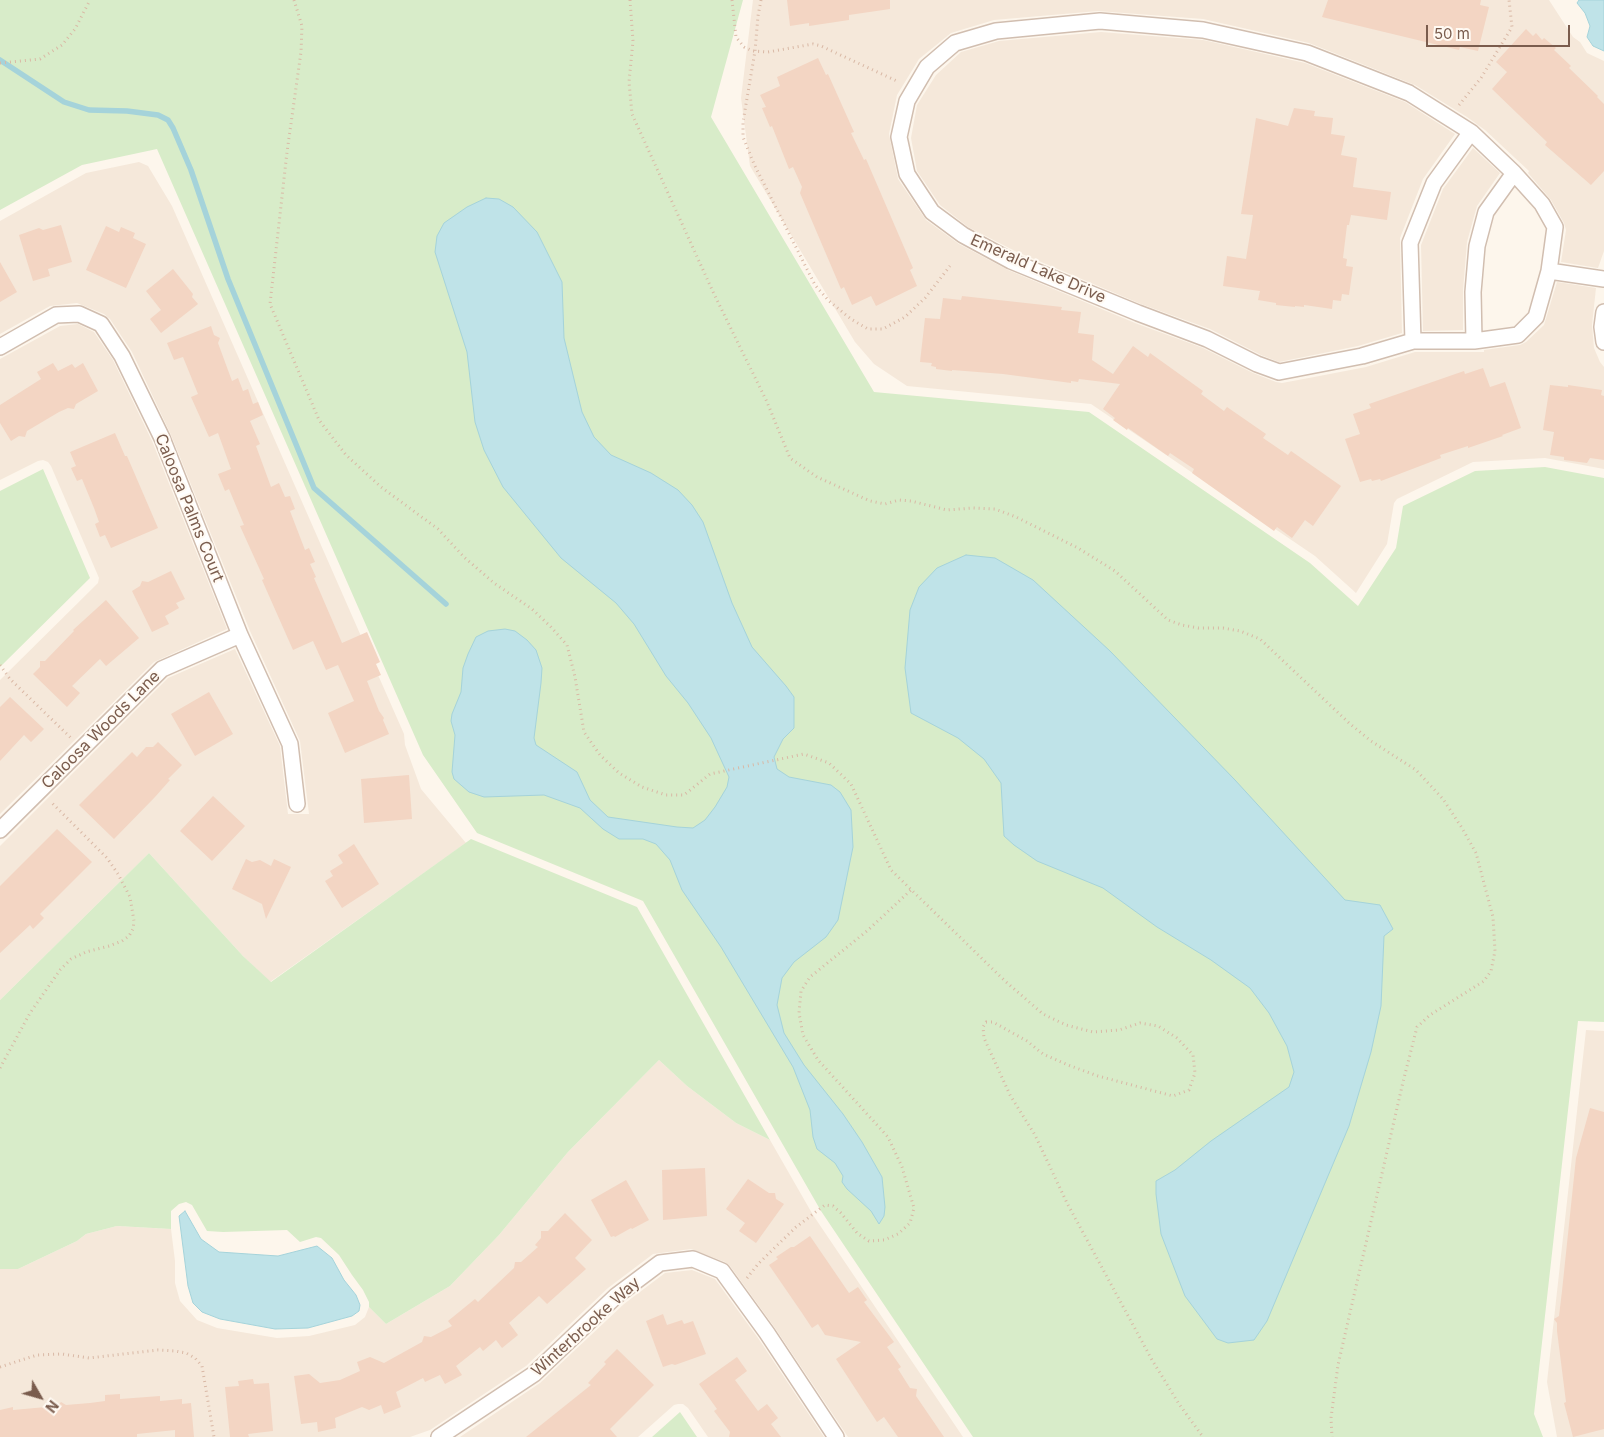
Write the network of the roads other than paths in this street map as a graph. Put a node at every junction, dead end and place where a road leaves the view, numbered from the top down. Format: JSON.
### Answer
{"nodes":[{"id":1,"x":1471,"y":132,"type":"junction"},
{"id":2,"x":1514,"y":172,"type":"junction"},
{"id":3,"x":1549,"y":271,"type":"junction"},
{"id":4,"x":1604,"y":279,"type":"edge"},
{"id":5,"x":1604,"y":312,"type":"edge"},
{"id":6,"x":1412,"y":341,"type":"junction"},
{"id":7,"x":1474,"y":341,"type":"junction"},
{"id":8,"x":1604,"y":342,"type":"edge"},
{"id":9,"x":0,"y":347,"type":"edge"},
{"id":10,"x":240,"y":635,"type":"junction"},
{"id":11,"x":297,"y":804,"type":"dead end"},
{"id":12,"x":0,"y":830,"type":"edge"},
{"id":13,"x":439,"y":1437,"type":"edge"},
{"id":14,"x":836,"y":1437,"type":"edge"}],
"edges":[{"from":1,"to":2,"type":"street","name":"Emerald Lake Drive"},
{"from":1,"to":6,"type":"street"},
{"from":1,"to":6,"type":"street","name":"Emerald Lake Drive"},
{"from":2,"to":3,"type":"street","name":"Emerald Lake Drive"},
{"from":2,"to":7,"type":"street"},
{"from":3,"to":4,"type":"street"},
{"from":3,"to":7,"type":"street","name":"Emerald Lake Drive"},
{"from":5,"to":8,"type":"street"},
{"from":6,"to":7,"type":"street","name":"Emerald Lake Drive"},
{"from":9,"to":10,"type":"street","name":"Caloosa Palms Court"},
{"from":10,"to":11,"type":"street","name":"Caloosa Palms Court"},
{"from":10,"to":12,"type":"street","name":"Caloosa Woods Lane"},
{"from":13,"to":14,"type":"street","name":"Winterbrooke Way"}]}
